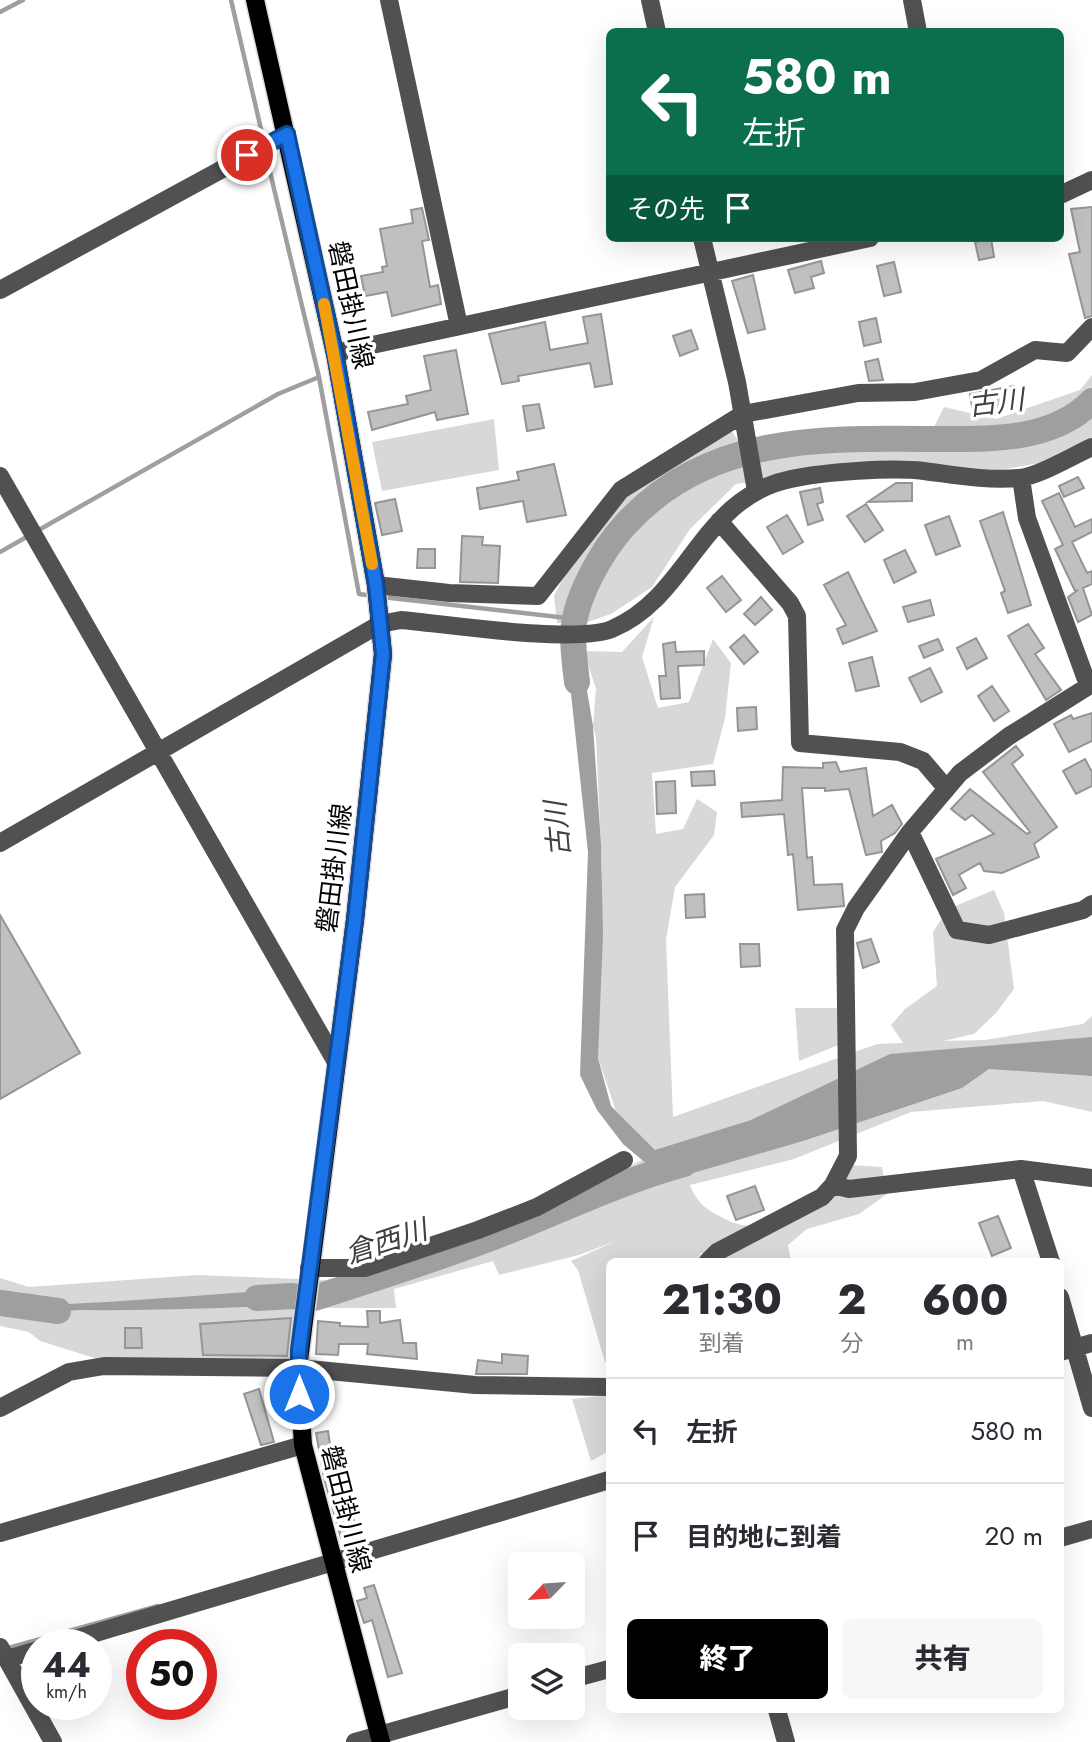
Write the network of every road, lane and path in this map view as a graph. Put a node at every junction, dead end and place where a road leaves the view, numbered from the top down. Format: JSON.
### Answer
{"nodes":[{"id":1,"x":255,"y":0,"type":"edge"},
{"id":2,"x":389,"y":0,"type":"edge"},
{"id":3,"x":650,"y":0,"type":"edge"},
{"id":4,"x":912,"y":0,"type":"edge"},
{"id":5,"x":656,"y":28,"type":"edge"},
{"id":6,"x":918,"y":28,"type":"edge"},
{"id":7,"x":287,"y":134,"type":"junction"},
{"id":8,"x":1092,"y":180,"type":"edge"},
{"id":9,"x":1064,"y":193,"type":"edge"},
{"id":10,"x":703,"y":242,"type":"edge"},
{"id":11,"x":852,"y":242,"type":"edge"},
{"id":12,"x":709,"y":274,"type":"junction"},
{"id":13,"x":0,"y":290,"type":"edge"},
{"id":14,"x":459,"y":326,"type":"junction"},
{"id":15,"x":1092,"y":327,"type":"edge"},
{"id":16,"x":335,"y":354,"type":"junction"},
{"id":17,"x":743,"y":414,"type":"junction"},
{"id":18,"x":1092,"y":447,"type":"edge"},
{"id":19,"x":0,"y":475,"type":"edge"},
{"id":20,"x":1021,"y":478,"type":"junction"},
{"id":21,"x":755,"y":487,"type":"junction"},
{"id":22,"x":719,"y":521,"type":"junction"},
{"id":23,"x":376,"y":585,"type":"junction"},
{"id":24,"x":380,"y":624,"type":"junction"},
{"id":25,"x":1090,"y":684,"type":"edge"},
{"id":26,"x":158,"y":753,"type":"junction"},
{"id":27,"x":946,"y":788,"type":"junction"},
{"id":28,"x":910,"y":832,"type":"junction"},
{"id":29,"x":0,"y":843,"type":"edge"},
{"id":30,"x":1092,"y":904,"type":"edge"},
{"id":31,"x":336,"y":1062,"type":"junction"},
{"id":32,"x":624,"y":1160,"type":"dead end"},
{"id":33,"x":1021,"y":1169,"type":"junction"},
{"id":34,"x":1092,"y":1178,"type":"edge"},
{"id":35,"x":833,"y":1185,"type":"junction"},
{"id":36,"x":711,"y":1258,"type":"edge"},
{"id":37,"x":1050,"y":1258,"type":"edge"},
{"id":38,"x":309,"y":1268,"type":"junction"},
{"id":39,"x":1064,"y":1310,"type":"edge"},
{"id":40,"x":1076,"y":1348,"type":"edge"},
{"id":41,"x":298,"y":1368,"type":"junction"},
{"id":42,"x":606,"y":1387,"type":"edge"},
{"id":43,"x":0,"y":1408,"type":"edge"},
{"id":44,"x":1092,"y":1408,"type":"edge"},
{"id":45,"x":303,"y":1445,"type":"junction"},
{"id":46,"x":606,"y":1481,"type":"edge"},
{"id":47,"x":1092,"y":1529,"type":"edge"},
{"id":48,"x":0,"y":1533,"type":"edge"},
{"id":49,"x":1064,"y":1537,"type":"edge"},
{"id":50,"x":332,"y":1563,"type":"junction"},
{"id":51,"x":109,"y":1629,"type":"edge"},
{"id":52,"x":21,"y":1651,"type":"edge"},
{"id":53,"x":3,"y":1653,"type":"edge"},
{"id":54,"x":606,"y":1669,"type":"edge"},
{"id":55,"x":585,"y":1675,"type":"edge"},
{"id":56,"x":508,"y":1699,"type":"edge"},
{"id":57,"x":778,"y":1713,"type":"edge"},
{"id":58,"x":380,"y":1738,"type":"edge"},
{"id":59,"x":53,"y":1742,"type":"edge"},
{"id":60,"x":355,"y":1742,"type":"edge"},
{"id":61,"x":786,"y":1742,"type":"edge"}],
"edges":[{"from":1,"to":7,"type":"main road","name":"磐田掛川線"},
{"from":2,"to":14,"type":"street"},
{"from":3,"to":5,"type":"street"},
{"from":4,"to":6,"type":"street"},
{"from":7,"to":13,"type":"street"},
{"from":7,"to":16,"type":"main road","name":"磐田掛川線"},
{"from":8,"to":9,"type":"street"},
{"from":10,"to":12,"type":"street"},
{"from":11,"to":12,"type":"street"},
{"from":12,"to":14,"type":"street"},
{"from":12,"to":17,"type":"street"},
{"from":14,"to":16,"type":"street"},
{"from":15,"to":17,"type":"street"},
{"from":16,"to":23,"type":"main road","name":"磐田掛川線"},
{"from":17,"to":21,"type":"street"},
{"from":17,"to":23,"type":"street"},
{"from":18,"to":20,"type":"street"},
{"from":19,"to":26,"type":"street"},
{"from":20,"to":21,"type":"street"},
{"from":20,"to":25,"type":"street"},
{"from":21,"to":22,"type":"street"},
{"from":22,"to":24,"type":"street"},
{"from":22,"to":27,"type":"street"},
{"from":23,"to":24,"type":"main road","name":"磐田掛川線"},
{"from":24,"to":26,"type":"street"},
{"from":24,"to":31,"type":"main road","name":"磐田掛川線"},
{"from":25,"to":27,"type":"street"},
{"from":26,"to":29,"type":"street"},
{"from":26,"to":31,"type":"street"},
{"from":27,"to":28,"type":"street"},
{"from":28,"to":30,"type":"street"},
{"from":28,"to":35,"type":"street"},
{"from":31,"to":38,"type":"main road","name":"磐田掛川線"},
{"from":32,"to":38,"type":"street"},
{"from":33,"to":34,"type":"street"},
{"from":33,"to":35,"type":"street"},
{"from":33,"to":37,"type":"street"},
{"from":35,"to":36,"type":"street"},
{"from":38,"to":41,"type":"main road","name":"磐田掛川線"},
{"from":39,"to":40,"type":"street"},
{"from":40,"to":44,"type":"street"},
{"from":41,"to":42,"type":"street"},
{"from":41,"to":43,"type":"street"},
{"from":41,"to":45,"type":"main road","name":"磐田掛川線"},
{"from":45,"to":48,"type":"street"},
{"from":45,"to":50,"type":"main road","name":"磐田掛川線"},
{"from":46,"to":50,"type":"street"},
{"from":47,"to":49,"type":"street"},
{"from":50,"to":51,"type":"street"},
{"from":50,"to":58,"type":"main road","name":"磐田掛川線"},
{"from":52,"to":53,"type":"street"},
{"from":53,"to":59,"type":"street"},
{"from":54,"to":55,"type":"street"},
{"from":56,"to":58,"type":"street"},
{"from":57,"to":61,"type":"street"},
{"from":58,"to":60,"type":"street"}]}
